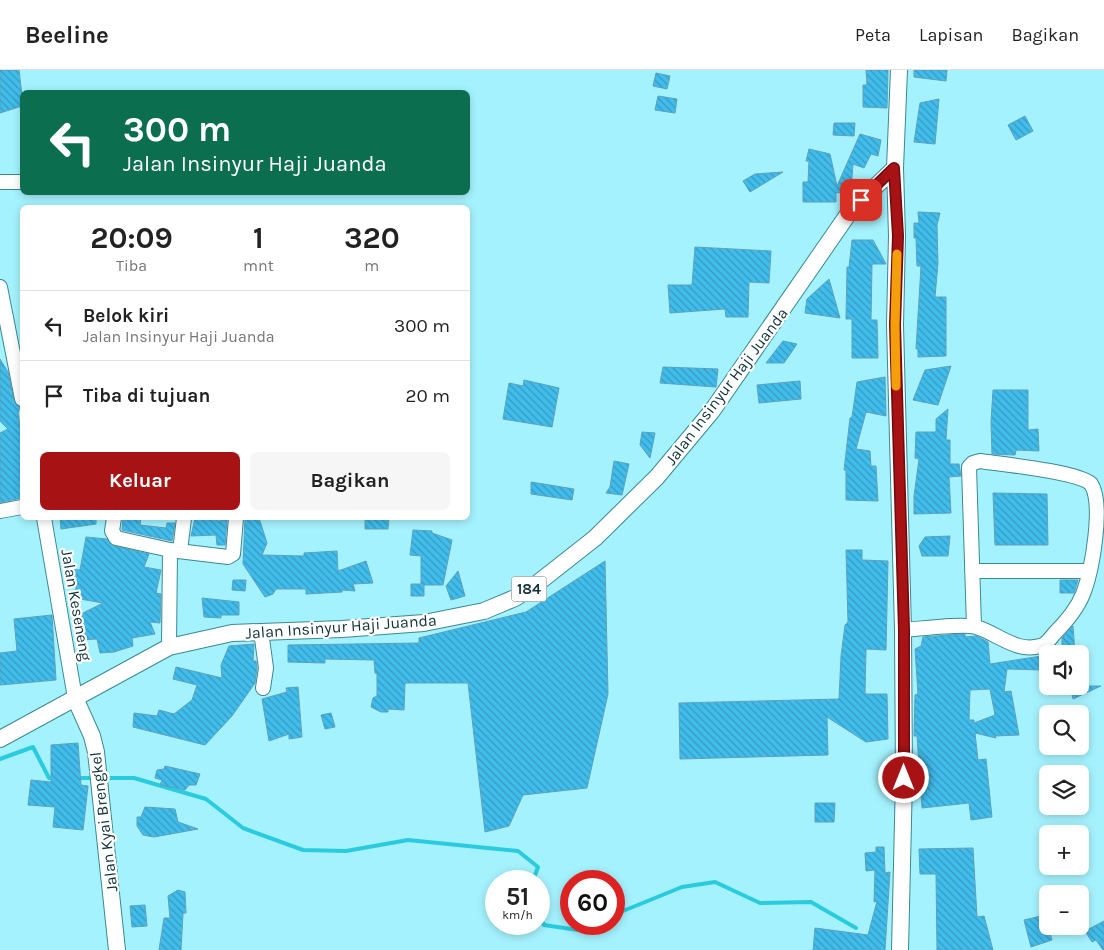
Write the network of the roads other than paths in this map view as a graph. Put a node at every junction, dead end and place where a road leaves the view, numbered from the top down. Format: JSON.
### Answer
{"nodes":[{"id":1,"x":899,"y":70,"type":"edge"},
{"id":2,"x":894,"y":168,"type":"junction"},
{"id":3,"x":0,"y":182,"type":"edge"},
{"id":4,"x":20,"y":182,"type":"edge"},
{"id":5,"x":1,"y":294,"type":"edge"},
{"id":6,"x":20,"y":390,"type":"edge"},
{"id":7,"x":20,"y":507,"type":"edge"},
{"id":8,"x":0,"y":511,"type":"edge"},
{"id":9,"x":44,"y":520,"type":"edge"},
{"id":10,"x":114,"y":520,"type":"edge"},
{"id":11,"x":183,"y":520,"type":"edge"},
{"id":12,"x":236,"y":520,"type":"edge"},
{"id":13,"x":175,"y":550,"type":"junction"},
{"id":14,"x":972,"y":571,"type":"junction"},
{"id":15,"x":1090,"y":571,"type":"junction"},
{"id":16,"x":974,"y":626,"type":"junction"},
{"id":17,"x":904,"y":630,"type":"junction"},
{"id":18,"x":261,"y":631,"type":"junction"},
{"id":19,"x":169,"y":647,"type":"junction"},
{"id":20,"x":263,"y":688,"type":"dead end"},
{"id":21,"x":75,"y":698,"type":"junction"},
{"id":22,"x":0,"y":739,"type":"edge"},
{"id":23,"x":117,"y":950,"type":"edge"},
{"id":24,"x":900,"y":950,"type":"edge"}],
"edges":[{"from":1,"to":2,"type":"main road"},
{"from":2,"to":17,"type":"main road"},
{"from":2,"to":18,"type":"main road","name":"Jalan Insinyur Haji Juanda","number":"184"},
{"from":3,"to":4,"type":"street"},
{"from":5,"to":6,"type":"street"},
{"from":7,"to":8,"type":"street"},
{"from":9,"to":21,"type":"street","name":"Jalan Keseneng"},
{"from":10,"to":13,"type":"street"},
{"from":11,"to":13,"type":"street"},
{"from":12,"to":13,"type":"street"},
{"from":13,"to":19,"type":"street"},
{"from":14,"to":15,"type":"street"},
{"from":14,"to":15,"type":"street"},
{"from":14,"to":16,"type":"street"},
{"from":15,"to":16,"type":"street"},
{"from":16,"to":17,"type":"street"},
{"from":17,"to":24,"type":"main road"},
{"from":18,"to":19,"type":"main road","name":"Jalan Insinyur Haji Juanda","number":"184"},
{"from":18,"to":20,"type":"street"},
{"from":19,"to":21,"type":"main road","name":"Jalan Insinyur Haji Juanda","number":"184"},
{"from":21,"to":22,"type":"main road","name":"Jalan Insinyur Haji Juanda","number":"184"},
{"from":21,"to":23,"type":"main road","name":"Jalan Kyai Brengkel"}]}
